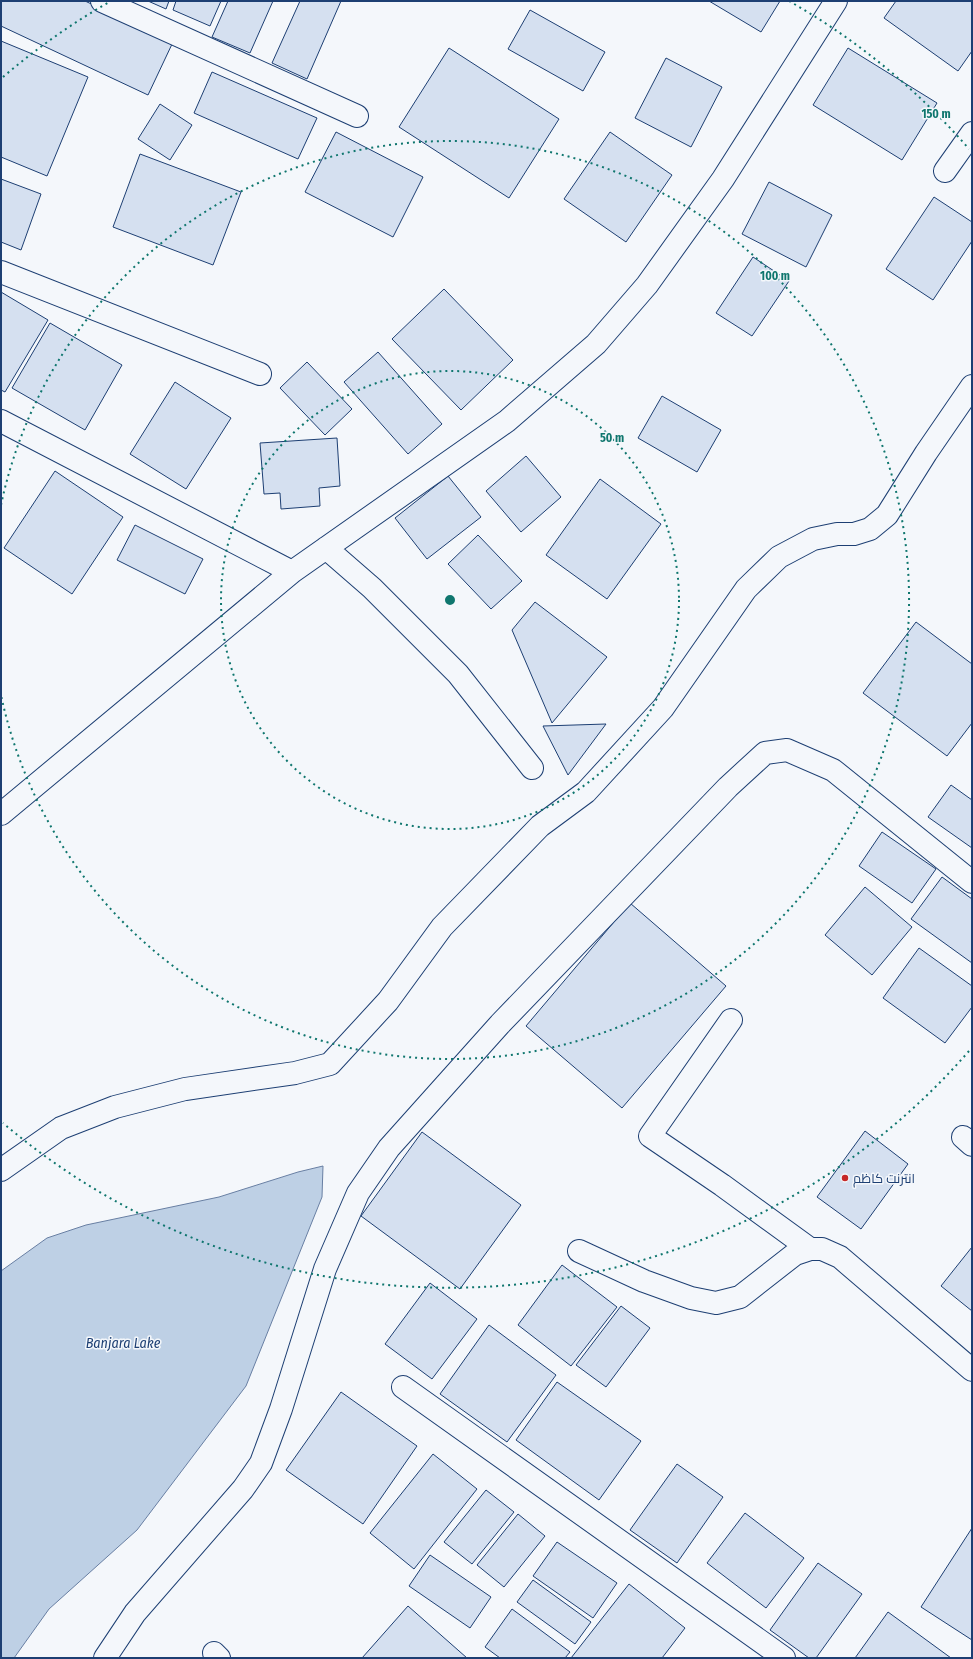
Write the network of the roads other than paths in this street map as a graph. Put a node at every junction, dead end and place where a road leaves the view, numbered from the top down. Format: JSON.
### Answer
{"nodes":[{"id":1,"x":102,"y":1,"type":"edge"},
{"id":2,"x":836,"y":1,"type":"edge"},
{"id":3,"x":357,"y":116,"type":"dead end"},
{"id":4,"x":972,"y":133,"type":"edge"},
{"id":5,"x":945,"y":170,"type":"dead end"},
{"id":6,"x":1,"y":272,"type":"edge"},
{"id":7,"x":260,"y":374,"type":"dead end"},
{"id":8,"x":972,"y":386,"type":"edge"},
{"id":9,"x":1,"y":421,"type":"edge"},
{"id":10,"x":326,"y":548,"type":"junction"},
{"id":11,"x":292,"y":572,"type":"junction"},
{"id":12,"x":532,"y":768,"type":"dead end"},
{"id":13,"x":1,"y":814,"type":"edge"},
{"id":14,"x":972,"y":882,"type":"edge"},
{"id":15,"x":731,"y":1020,"type":"dead end"},
{"id":16,"x":1,"y":1170,"type":"edge"},
{"id":17,"x":810,"y":1249,"type":"junction"},
{"id":18,"x":579,"y":1251,"type":"dead end"},
{"id":19,"x":972,"y":1370,"type":"edge"},
{"id":20,"x":403,"y":1387,"type":"dead end"},
{"id":21,"x":105,"y":1658,"type":"edge"},
{"id":22,"x":784,"y":1658,"type":"edge"}],
"edges":[{"from":1,"to":3,"type":"street"},
{"from":2,"to":10,"type":"street"},
{"from":4,"to":5,"type":"street"},
{"from":6,"to":7,"type":"street"},
{"from":8,"to":16,"type":"street"},
{"from":9,"to":11,"type":"street"},
{"from":10,"to":11,"type":"street"},
{"from":10,"to":12,"type":"street"},
{"from":11,"to":13,"type":"street"},
{"from":14,"to":21,"type":"street"},
{"from":15,"to":17,"type":"street"},
{"from":17,"to":18,"type":"street"},
{"from":17,"to":19,"type":"street"},
{"from":20,"to":22,"type":"street"}]}
